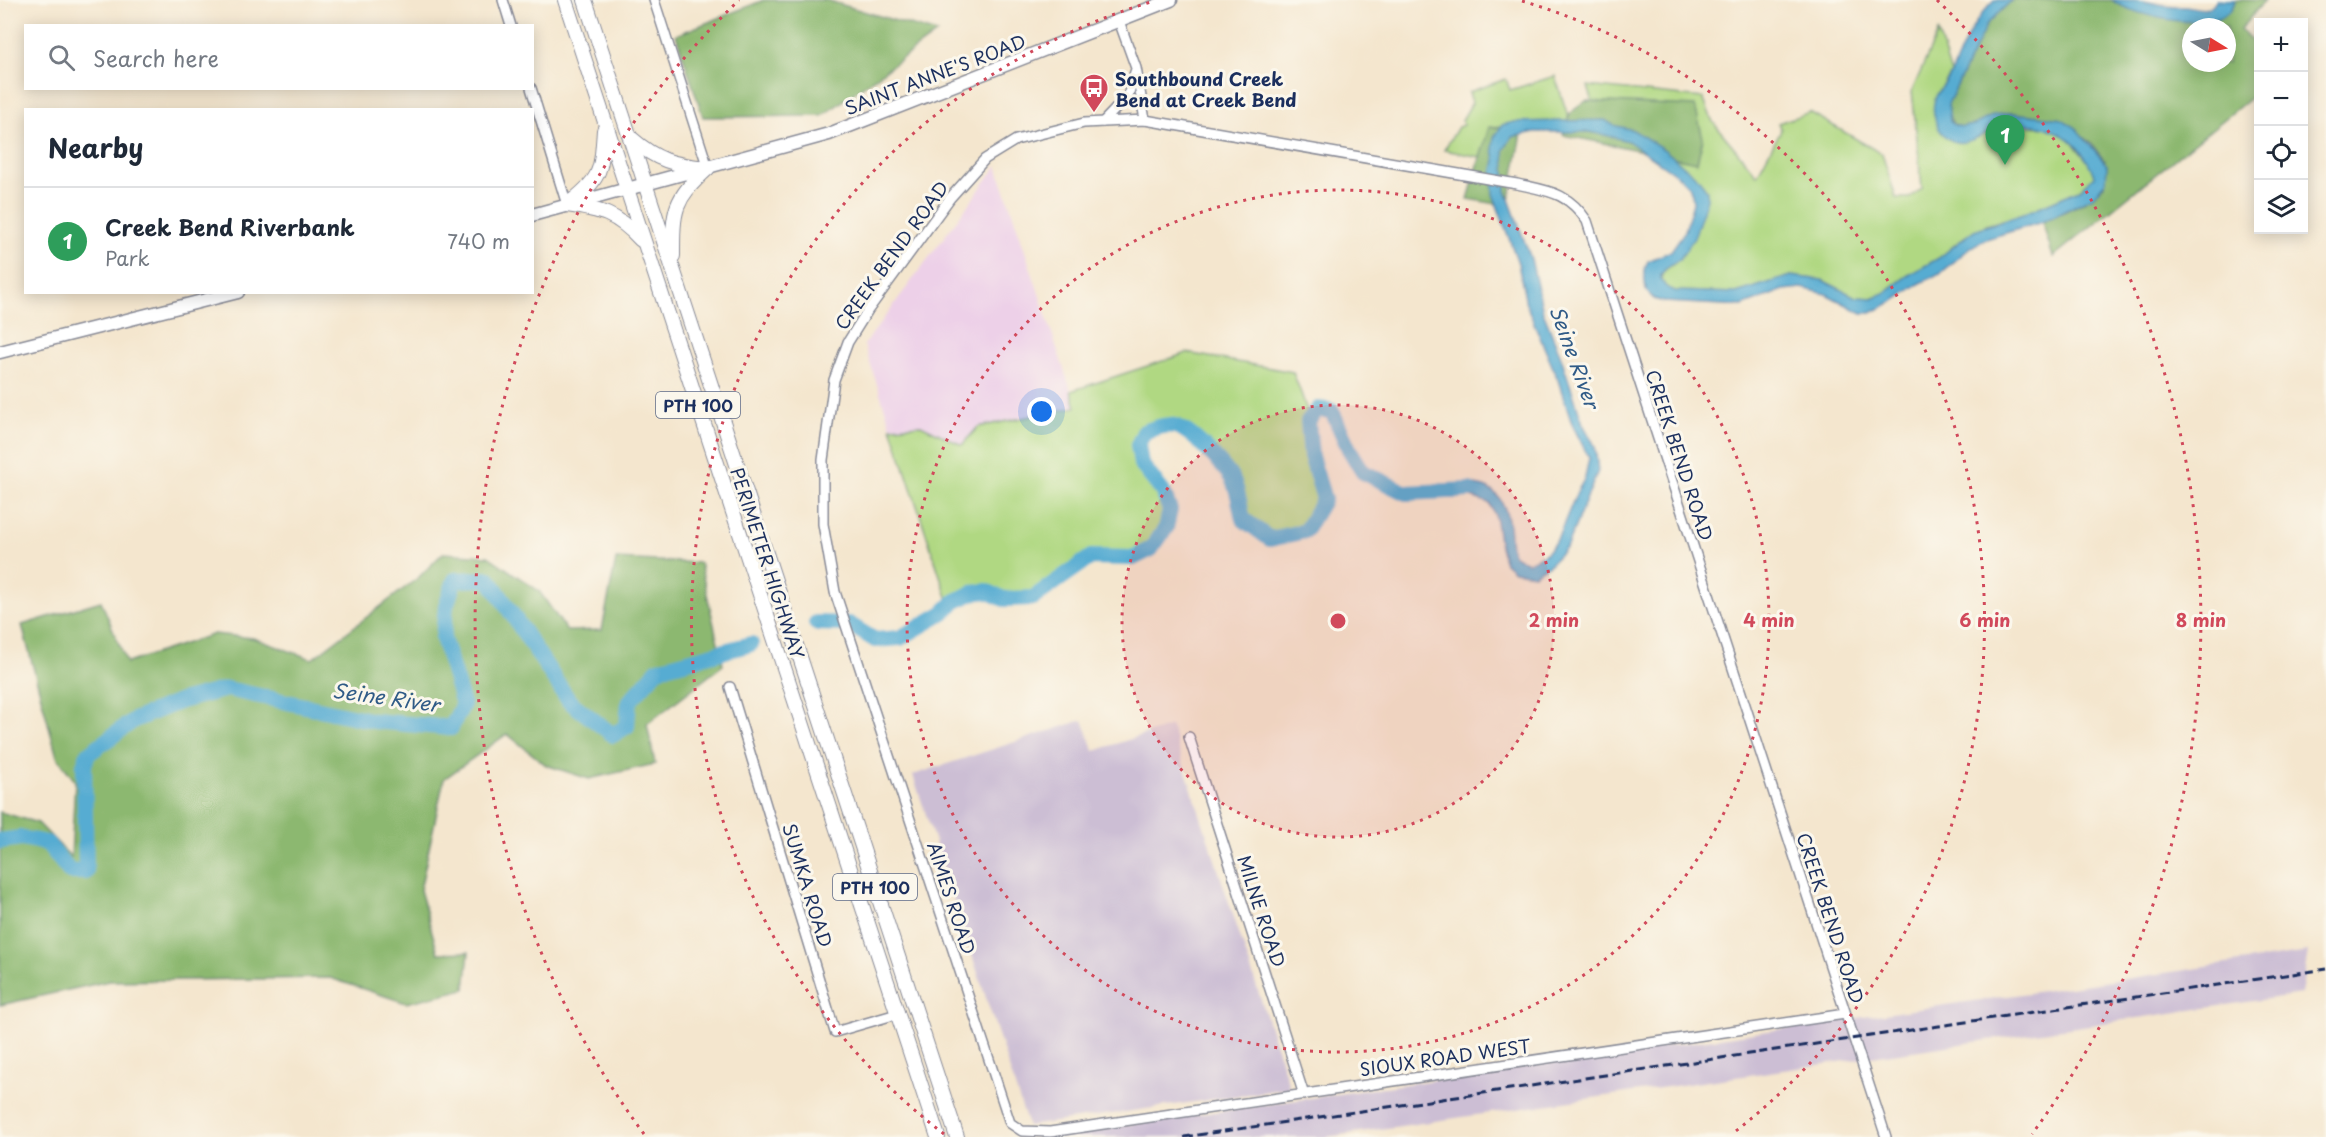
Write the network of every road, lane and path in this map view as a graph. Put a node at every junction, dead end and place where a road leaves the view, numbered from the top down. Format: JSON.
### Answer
{"nodes":[{"id":1,"x":503,"y":0,"type":"edge"},
{"id":2,"x":565,"y":0,"type":"edge"},
{"id":3,"x":585,"y":0,"type":"edge"},
{"id":4,"x":654,"y":0,"type":"edge"},
{"id":5,"x":1171,"y":0,"type":"edge"},
{"id":6,"x":1119,"y":21,"type":"junction"},
{"id":7,"x":510,"y":24,"type":"edge"},
{"id":8,"x":1136,"y":68,"type":"junction"},
{"id":9,"x":532,"y":90,"type":"edge"},
{"id":10,"x":1145,"y":120,"type":"junction"},
{"id":11,"x":605,"y":122,"type":"junction"},
{"id":12,"x":1103,"y":122,"type":"junction"},
{"id":13,"x":629,"y":136,"type":"junction"},
{"id":14,"x":708,"y":168,"type":"junction"},
{"id":15,"x":645,"y":184,"type":"junction"},
{"id":16,"x":627,"y":189,"type":"junction"},
{"id":17,"x":567,"y":205,"type":"junction"},
{"id":18,"x":534,"y":214,"type":"edge"},
{"id":19,"x":645,"y":244,"type":"junction"},
{"id":20,"x":672,"y":268,"type":"junction"},
{"id":21,"x":230,"y":294,"type":"edge"},
{"id":22,"x":0,"y":352,"type":"edge"},
{"id":23,"x":852,"y":642,"type":"joint"},
{"id":24,"x":730,"y":687,"type":"dead end"},
{"id":25,"x":1189,"y":736,"type":"dead end"},
{"id":26,"x":897,"y":1014,"type":"junction"},
{"id":27,"x":1845,"y":1014,"type":"junction"},
{"id":28,"x":1304,"y":1095,"type":"junction"},
{"id":29,"x":1050,"y":1132,"type":"joint"},
{"id":30,"x":938,"y":1137,"type":"edge"},
{"id":31,"x":957,"y":1137,"type":"edge"},
{"id":32,"x":1886,"y":1137,"type":"edge"}],
"edges":[{"from":1,"to":7,"type":"street"},
{"from":2,"to":11,"type":"highway","name":"PERIMETER HIGHWAY","number":"PTH 100"},
{"from":3,"to":13,"type":"highway","name":"PERIMETER HIGHWAY","number":"PTH 100"},
{"from":4,"to":14,"type":"street"},
{"from":5,"to":6,"type":"main road","name":"SAINT ANNE'S ROAD"},
{"from":6,"to":8,"type":"street"},
{"from":6,"to":14,"type":"main road","name":"SAINT ANNE'S ROAD"},
{"from":8,"to":10,"type":"street"},
{"from":8,"to":12,"type":"street"},
{"from":9,"to":17,"type":"street"},
{"from":10,"to":12,"type":"street","name":"CREEK BEND ROAD"},
{"from":10,"to":27,"type":"street","name":"CREEK BEND ROAD"},
{"from":11,"to":16,"type":"highway","name":"PERIMETER HIGHWAY","number":"PTH 100"},
{"from":11,"to":17,"type":"highway"},
{"from":12,"to":23,"type":"street","name":"CREEK BEND ROAD"},
{"from":13,"to":14,"type":"highway"},
{"from":13,"to":15,"type":"highway","name":"PERIMETER HIGHWAY","number":"PTH 100"},
{"from":14,"to":15,"type":"main road","name":"SAINT ANNE'S ROAD"},
{"from":14,"to":20,"type":"highway"},
{"from":15,"to":16,"type":"main road","name":"SAINT ANNE'S ROAD"},
{"from":15,"to":20,"type":"highway","name":"PERIMETER HIGHWAY","number":"PTH 100"},
{"from":16,"to":17,"type":"main road","name":"SAINT ANNE'S ROAD"},
{"from":16,"to":19,"type":"highway","name":"PERIMETER HIGHWAY","number":"PTH 100"},
{"from":17,"to":18,"type":"main road","name":"SAINT ANNE'S ROAD"},
{"from":17,"to":19,"type":"highway"},
{"from":19,"to":26,"type":"highway","name":"PERIMETER HIGHWAY","number":"PTH 100"},
{"from":20,"to":31,"type":"highway","name":"PERIMETER HIGHWAY","number":"PTH 100"},
{"from":21,"to":22,"type":"main road"},
{"from":23,"to":29,"type":"street","name":"AIMES ROAD"},
{"from":24,"to":26,"type":"street","name":"SUMKA ROAD"},
{"from":25,"to":28,"type":"street","name":"MILNE ROAD"},
{"from":26,"to":30,"type":"highway","name":"PERIMETER HIGHWAY","number":"PTH 100"},
{"from":27,"to":28,"type":"street","name":"SIOUX ROAD WEST"},
{"from":27,"to":32,"type":"street","name":"CREEK BEND ROAD"},
{"from":28,"to":29,"type":"street","name":"SIOUX ROAD WEST"}]}
